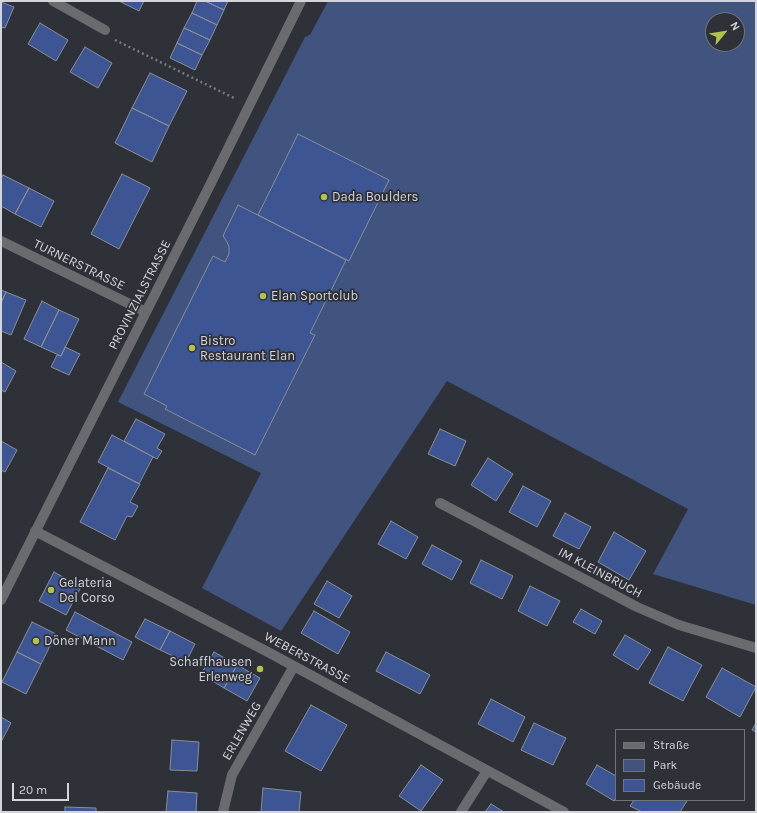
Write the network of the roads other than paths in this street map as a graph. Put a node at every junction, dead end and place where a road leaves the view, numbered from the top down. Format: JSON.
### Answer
{"nodes":[{"id":1,"x":53,"y":1,"type":"edge"},
{"id":2,"x":301,"y":1,"type":"edge"},
{"id":3,"x":105,"y":30,"type":"road end"},
{"id":4,"x":1,"y":241,"type":"edge"},
{"id":5,"x":146,"y":312,"type":"junction"},
{"id":6,"x":440,"y":503,"type":"dead end"},
{"id":7,"x":35,"y":531,"type":"junction"},
{"id":8,"x":1,"y":600,"type":"edge"},
{"id":9,"x":756,"y":648,"type":"edge"},
{"id":10,"x":294,"y":666,"type":"junction"},
{"id":11,"x":487,"y":771,"type":"junction"},
{"id":12,"x":223,"y":812,"type":"edge"},
{"id":13,"x":461,"y":812,"type":"edge"},
{"id":14,"x":564,"y":812,"type":"edge"}],
"edges":[{"from":1,"to":3,"type":"street"},
{"from":2,"to":5,"type":"street","name":"PROVINZIALSTRASSE"},
{"from":4,"to":5,"type":"street","name":"TURNERSTRASSE"},
{"from":5,"to":7,"type":"street","name":"PROVINZIALSTRASSE"},
{"from":6,"to":9,"type":"street","name":"IM KLEINBRUCH"},
{"from":7,"to":8,"type":"street","name":"PROVINZIALSTRASSE"},
{"from":7,"to":10,"type":"street","name":"WEBERSTRASSE"},
{"from":10,"to":11,"type":"street","name":"WEBERSTRASSE"},
{"from":10,"to":12,"type":"street","name":"ERLENWEG"},
{"from":11,"to":13,"type":"street"},
{"from":11,"to":14,"type":"street","name":"WEBERSTRASSE"}]}
